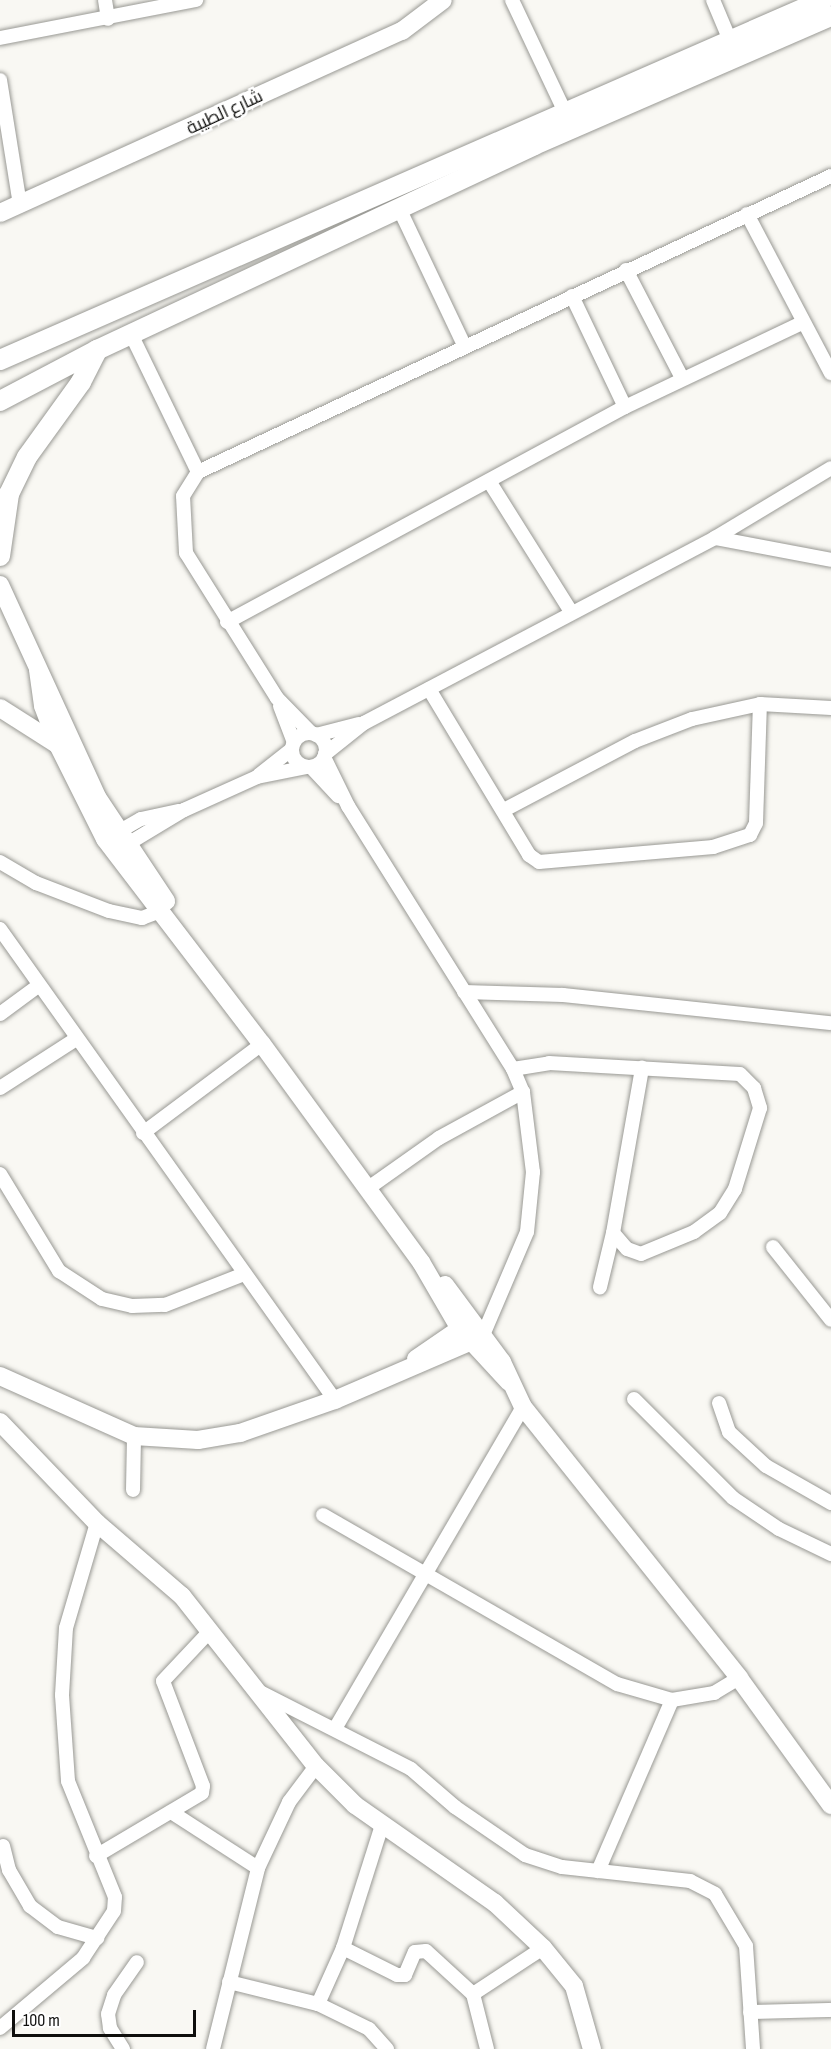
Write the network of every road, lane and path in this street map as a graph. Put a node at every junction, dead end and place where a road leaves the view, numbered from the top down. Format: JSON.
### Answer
{"nodes":[{"id":1,"x":105,"y":0,"type":"edge"},
{"id":2,"x":196,"y":0,"type":"edge"},
{"id":3,"x":443,"y":0,"type":"edge"},
{"id":4,"x":512,"y":0,"type":"edge"},
{"id":5,"x":713,"y":0,"type":"edge"},
{"id":6,"x":822,"y":0,"type":"edge"},
{"id":7,"x":831,"y":16,"type":"edge"},
{"id":8,"x":108,"y":20,"type":"junction"},
{"id":9,"x":0,"y":38,"type":"edge"},
{"id":10,"x":729,"y":39,"type":"junction"},
{"id":11,"x":0,"y":80,"type":"edge"},
{"id":12,"x":565,"y":112,"type":"junction"},
{"id":13,"x":831,"y":176,"type":"edge"},
{"id":14,"x":20,"y":205,"type":"junction"},
{"id":15,"x":399,"y":208,"type":"junction"},
{"id":16,"x":0,"y":213,"type":"edge"},
{"id":17,"x":747,"y":214,"type":"junction"},
{"id":18,"x":626,"y":270,"type":"junction"},
{"id":19,"x":572,"y":296,"type":"junction"},
{"id":20,"x":802,"y":323,"type":"junction"},
{"id":21,"x":132,"y":336,"type":"junction"},
{"id":22,"x":464,"y":345,"type":"junction"},
{"id":23,"x":33,"y":347,"type":"junction"},
{"id":24,"x":0,"y":348,"type":"edge"},
{"id":25,"x":97,"y":350,"type":"junction"},
{"id":26,"x":0,"y":360,"type":"edge"},
{"id":27,"x":831,"y":373,"type":"edge"},
{"id":28,"x":682,"y":378,"type":"junction"},
{"id":29,"x":0,"y":401,"type":"edge"},
{"id":30,"x":625,"y":407,"type":"junction"},
{"id":31,"x":831,"y":468,"type":"edge"},
{"id":32,"x":198,"y":472,"type":"junction"},
{"id":33,"x":489,"y":481,"type":"junction"},
{"id":34,"x":715,"y":538,"type":"junction"},
{"id":35,"x":0,"y":556,"type":"edge"},
{"id":36,"x":831,"y":560,"type":"edge"},
{"id":37,"x":0,"y":585,"type":"edge"},
{"id":38,"x":570,"y":610,"type":"junction"},
{"id":39,"x":227,"y":622,"type":"junction"},
{"id":40,"x":38,"y":670,"type":"junction"},
{"id":41,"x":429,"y":689,"type":"junction"},
{"id":42,"x":277,"y":698,"type":"junction"},
{"id":43,"x":760,"y":704,"type":"junction"},
{"id":44,"x":0,"y":708,"type":"edge"},
{"id":45,"x":831,"y":708,"type":"edge"},
{"id":46,"x":364,"y":723,"type":"junction"},
{"id":47,"x":314,"y":734,"type":"junction"},
{"id":48,"x":58,"y":745,"type":"junction"},
{"id":49,"x":293,"y":745,"type":"junction"},
{"id":50,"x":325,"y":755,"type":"junction"},
{"id":51,"x":309,"y":767,"type":"junction"},
{"id":52,"x":257,"y":777,"type":"junction"},
{"id":53,"x":348,"y":806,"type":"junction"},
{"id":54,"x":504,"y":810,"type":"junction"},
{"id":55,"x":117,"y":841,"type":"junction"},
{"id":56,"x":0,"y":862,"type":"edge"},
{"id":57,"x":160,"y":911,"type":"junction"},
{"id":58,"x":0,"y":928,"type":"edge"},
{"id":59,"x":183,"y":935,"type":"junction"},
{"id":60,"x":38,"y":986,"type":"junction"},
{"id":61,"x":464,"y":992,"type":"junction"},
{"id":62,"x":0,"y":1014,"type":"edge"},
{"id":63,"x":831,"y":1023,"type":"edge"},
{"id":64,"x":76,"y":1040,"type":"junction"},
{"id":65,"x":262,"y":1044,"type":"junction"},
{"id":66,"x":642,"y":1068,"type":"junction"},
{"id":67,"x":513,"y":1069,"type":"junction"},
{"id":68,"x":0,"y":1088,"type":"edge"},
{"id":69,"x":523,"y":1092,"type":"junction"},
{"id":70,"x":143,"y":1133,"type":"junction"},
{"id":71,"x":1,"y":1176,"type":"edge"},
{"id":72,"x":368,"y":1189,"type":"junction"},
{"id":73,"x":613,"y":1233,"type":"junction"},
{"id":74,"x":773,"y":1247,"type":"dead end"},
{"id":75,"x":244,"y":1274,"type":"junction"},
{"id":76,"x":600,"y":1287,"type":"dead end"},
{"id":77,"x":831,"y":1320,"type":"edge"},
{"id":78,"x":475,"y":1329,"type":"junction"},
{"id":79,"x":0,"y":1376,"type":"edge"},
{"id":80,"x":634,"y":1399,"type":"dead end"},
{"id":81,"x":335,"y":1400,"type":"junction"},
{"id":82,"x":719,"y":1402,"type":"dead end"},
{"id":83,"x":523,"y":1407,"type":"junction"},
{"id":84,"x":0,"y":1422,"type":"edge"},
{"id":85,"x":134,"y":1436,"type":"junction"},
{"id":86,"x":133,"y":1490,"type":"dead end"},
{"id":87,"x":831,"y":1503,"type":"edge"},
{"id":88,"x":323,"y":1515,"type":"dead end"},
{"id":89,"x":97,"y":1523,"type":"junction"},
{"id":90,"x":831,"y":1554,"type":"edge"},
{"id":91,"x":425,"y":1576,"type":"junction"},
{"id":92,"x":210,"y":1631,"type":"junction"},
{"id":93,"x":739,"y":1678,"type":"junction"},
{"id":94,"x":262,"y":1693,"type":"junction"},
{"id":95,"x":672,"y":1700,"type":"junction"},
{"id":96,"x":336,"y":1727,"type":"junction"},
{"id":97,"x":316,"y":1766,"type":"junction"},
{"id":98,"x":831,"y":1805,"type":"edge"},
{"id":99,"x":171,"y":1812,"type":"junction"},
{"id":100,"x":382,"y":1825,"type":"junction"},
{"id":101,"x":3,"y":1846,"type":"dead end"},
{"id":102,"x":96,"y":1856,"type":"junction"},
{"id":103,"x":258,"y":1868,"type":"junction"},
{"id":104,"x":598,"y":1871,"type":"junction"},
{"id":105,"x":97,"y":1938,"type":"junction"},
{"id":106,"x":343,"y":1948,"type":"junction"},
{"id":107,"x":543,"y":1948,"type":"junction"},
{"id":108,"x":137,"y":1962,"type":"dead end"},
{"id":109,"x":229,"y":1982,"type":"junction"},
{"id":110,"x":473,"y":1994,"type":"junction"},
{"id":111,"x":318,"y":2004,"type":"junction"},
{"id":112,"x":831,"y":2010,"type":"edge"},
{"id":113,"x":750,"y":2012,"type":"junction"},
{"id":114,"x":0,"y":2028,"type":"edge"},
{"id":115,"x":123,"y":2049,"type":"edge"},
{"id":116,"x":213,"y":2049,"type":"edge"},
{"id":117,"x":387,"y":2049,"type":"edge"},
{"id":118,"x":486,"y":2049,"type":"edge"},
{"id":119,"x":592,"y":2049,"type":"edge"},
{"id":120,"x":753,"y":2049,"type":"edge"}],
"edges":[{"from":1,"to":8,"type":"street"},
{"from":2,"to":8,"type":"street"},
{"from":3,"to":14,"type":"street","name":"شارع الطيبة"},
{"from":4,"to":12,"type":"street"},
{"from":5,"to":10,"type":"street"},
{"from":6,"to":10,"type":"main road"},
{"from":7,"to":15,"type":"main road"},
{"from":8,"to":9,"type":"street"},
{"from":10,"to":12,"type":"main road"},
{"from":11,"to":14,"type":"street"},
{"from":12,"to":23,"type":"main road"},
{"from":13,"to":17,"type":"street"},
{"from":14,"to":16,"type":"street","name":"شارع الطيبة"},
{"from":15,"to":21,"type":"main road"},
{"from":15,"to":22,"type":"street"},
{"from":17,"to":18,"type":"street"},
{"from":17,"to":20,"type":"street"},
{"from":18,"to":19,"type":"street"},
{"from":18,"to":28,"type":"street"},
{"from":19,"to":22,"type":"street"},
{"from":19,"to":30,"type":"street"},
{"from":20,"to":27,"type":"street"},
{"from":20,"to":28,"type":"street"},
{"from":21,"to":25,"type":"main road"},
{"from":21,"to":32,"type":"street"},
{"from":22,"to":32,"type":"street"},
{"from":23,"to":24,"type":"main road"},
{"from":23,"to":26,"type":"main road"},
{"from":25,"to":29,"type":"main road"},
{"from":25,"to":35,"type":"main road"},
{"from":28,"to":30,"type":"street"},
{"from":30,"to":33,"type":"street"},
{"from":31,"to":34,"type":"street"},
{"from":32,"to":39,"type":"street"},
{"from":33,"to":38,"type":"street"},
{"from":33,"to":39,"type":"street"},
{"from":34,"to":36,"type":"street"},
{"from":34,"to":38,"type":"street"},
{"from":37,"to":40,"type":"street"},
{"from":38,"to":41,"type":"street"},
{"from":39,"to":42,"type":"street"},
{"from":40,"to":48,"type":"street"},
{"from":40,"to":55,"type":"street"},
{"from":41,"to":46,"type":"street"},
{"from":41,"to":54,"type":"street"},
{"from":42,"to":47,"type":"street"},
{"from":42,"to":49,"type":"street"},
{"from":43,"to":45,"type":"street"},
{"from":43,"to":54,"type":"street"},
{"from":43,"to":54,"type":"street"},
{"from":44,"to":48,"type":"street"},
{"from":46,"to":47,"type":"street"},
{"from":46,"to":50,"type":"street"},
{"from":47,"to":49,"type":"street"},
{"from":47,"to":50,"type":"street"},
{"from":48,"to":55,"type":"street"},
{"from":49,"to":51,"type":"street"},
{"from":49,"to":52,"type":"street"},
{"from":50,"to":51,"type":"street"},
{"from":50,"to":53,"type":"street"},
{"from":51,"to":52,"type":"street"},
{"from":51,"to":53,"type":"street"},
{"from":52,"to":55,"type":"street"},
{"from":53,"to":61,"type":"street"},
{"from":55,"to":57,"type":"street"},
{"from":55,"to":59,"type":"street"},
{"from":56,"to":57,"type":"street"},
{"from":57,"to":59,"type":"street"},
{"from":58,"to":60,"type":"street"},
{"from":59,"to":65,"type":"street"},
{"from":60,"to":62,"type":"street"},
{"from":60,"to":64,"type":"street"},
{"from":61,"to":63,"type":"street"},
{"from":61,"to":67,"type":"street"},
{"from":64,"to":68,"type":"street"},
{"from":64,"to":70,"type":"street"},
{"from":65,"to":70,"type":"street"},
{"from":65,"to":72,"type":"street"},
{"from":66,"to":67,"type":"street"},
{"from":66,"to":73,"type":"street"},
{"from":66,"to":73,"type":"street"},
{"from":67,"to":69,"type":"street"},
{"from":69,"to":72,"type":"street"},
{"from":69,"to":78,"type":"street"},
{"from":70,"to":75,"type":"street"},
{"from":71,"to":75,"type":"street"},
{"from":72,"to":78,"type":"street"},
{"from":73,"to":76,"type":"street"},
{"from":74,"to":77,"type":"street"},
{"from":75,"to":81,"type":"street"},
{"from":78,"to":81,"type":"street"},
{"from":78,"to":83,"type":"street"},
{"from":79,"to":85,"type":"street"},
{"from":80,"to":90,"type":"street"},
{"from":81,"to":85,"type":"street"},
{"from":82,"to":87,"type":"street"},
{"from":83,"to":91,"type":"street"},
{"from":83,"to":93,"type":"street"},
{"from":84,"to":89,"type":"street"},
{"from":85,"to":86,"type":"street"},
{"from":88,"to":91,"type":"street"},
{"from":89,"to":92,"type":"street"},
{"from":89,"to":102,"type":"street"},
{"from":91,"to":95,"type":"street"},
{"from":91,"to":96,"type":"street"},
{"from":92,"to":94,"type":"street"},
{"from":92,"to":99,"type":"street"},
{"from":93,"to":95,"type":"street"},
{"from":93,"to":98,"type":"street"},
{"from":94,"to":96,"type":"street"},
{"from":94,"to":97,"type":"street"},
{"from":95,"to":104,"type":"street"},
{"from":96,"to":104,"type":"street"},
{"from":97,"to":100,"type":"street"},
{"from":97,"to":103,"type":"street"},
{"from":99,"to":102,"type":"street"},
{"from":99,"to":103,"type":"street"},
{"from":100,"to":106,"type":"street"},
{"from":100,"to":107,"type":"street"},
{"from":101,"to":105,"type":"street"},
{"from":102,"to":105,"type":"street"},
{"from":103,"to":109,"type":"street"},
{"from":104,"to":113,"type":"street"},
{"from":105,"to":114,"type":"street"},
{"from":106,"to":110,"type":"street"},
{"from":106,"to":111,"type":"street"},
{"from":107,"to":110,"type":"street"},
{"from":107,"to":119,"type":"street"},
{"from":108,"to":115,"type":"street"},
{"from":109,"to":111,"type":"street"},
{"from":109,"to":116,"type":"street"},
{"from":110,"to":118,"type":"street"},
{"from":111,"to":117,"type":"street"},
{"from":112,"to":113,"type":"street"},
{"from":113,"to":120,"type":"street"}]}
